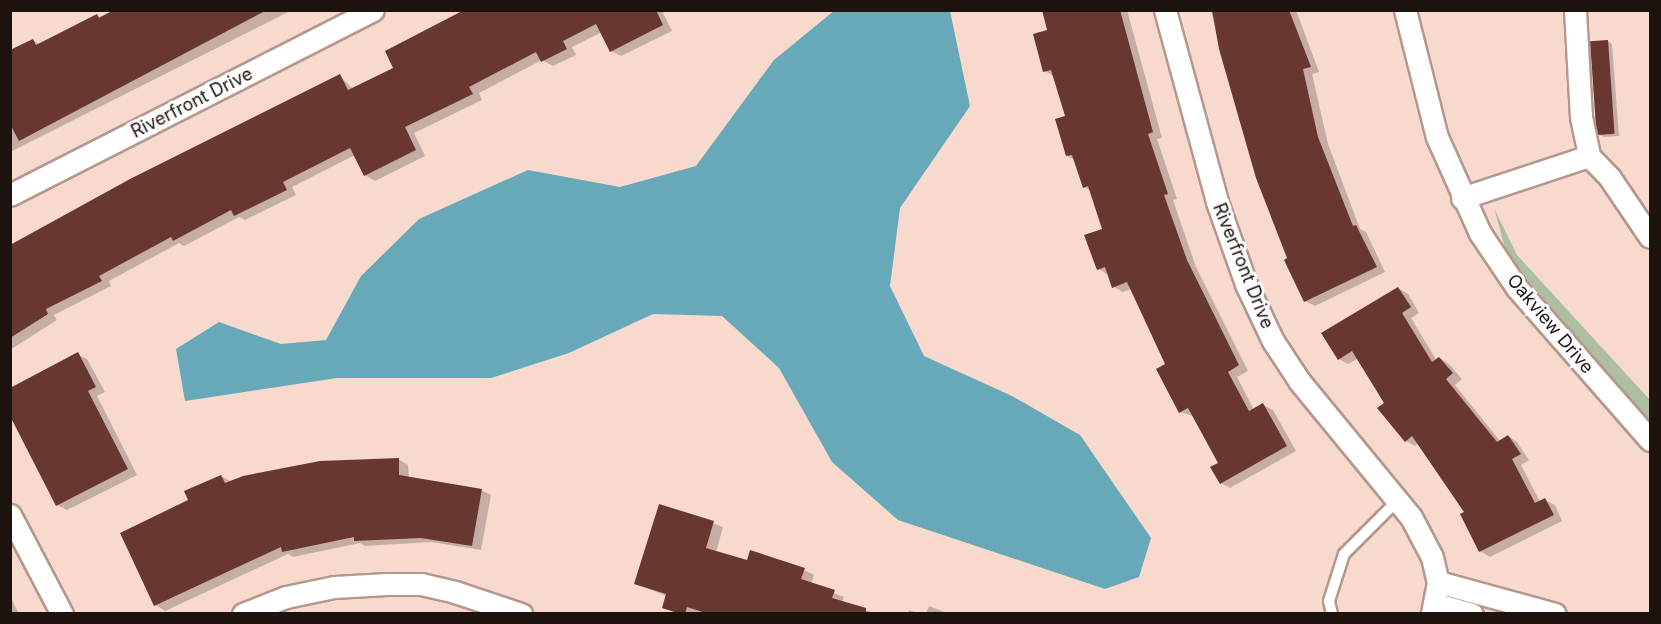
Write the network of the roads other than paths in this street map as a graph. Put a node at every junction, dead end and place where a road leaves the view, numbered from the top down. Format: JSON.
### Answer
{"nodes":[{"id":1,"x":373,"y":10,"type":"edge"},
{"id":2,"x":1165,"y":10,"type":"edge"},
{"id":3,"x":1405,"y":10,"type":"edge"},
{"id":4,"x":1575,"y":10,"type":"edge"},
{"id":5,"x":1590,"y":156,"type":"junction"},
{"id":6,"x":10,"y":195,"type":"edge"},
{"id":7,"x":1462,"y":198,"type":"junction"},
{"id":8,"x":1650,"y":237,"type":"edge"},
{"id":9,"x":1650,"y":440,"type":"edge"},
{"id":10,"x":1398,"y":500,"type":"junction"},
{"id":11,"x":10,"y":515,"type":"edge"},
{"id":12,"x":1438,"y":582,"type":"junction"},
{"id":13,"x":1434,"y":609,"type":"edge"},
{"id":14,"x":62,"y":614,"type":"edge"},
{"id":15,"x":243,"y":614,"type":"edge"},
{"id":16,"x":520,"y":614,"type":"edge"},
{"id":17,"x":1332,"y":614,"type":"edge"},
{"id":18,"x":1472,"y":614,"type":"edge"},
{"id":19,"x":1556,"y":614,"type":"edge"}],
"edges":[{"from":1,"to":6,"type":"street","name":"Riverfront Drive"},
{"from":2,"to":10,"type":"street","name":"Riverfront Drive"},
{"from":3,"to":7,"type":"street","name":"Oakview Drive"},
{"from":4,"to":5,"type":"street"},
{"from":5,"to":7,"type":"street"},
{"from":5,"to":8,"type":"street"},
{"from":7,"to":9,"type":"street","name":"Oakview Drive"},
{"from":10,"to":12,"type":"street","name":"Riverfront Drive"},
{"from":10,"to":17,"type":"lane"},
{"from":11,"to":14,"type":"street"},
{"from":12,"to":13,"type":"street","name":"Riverfront Drive"},
{"from":12,"to":19,"type":"street"},
{"from":13,"to":18,"type":"street","name":"Riverfront Drive"},
{"from":15,"to":16,"type":"street"}]}
